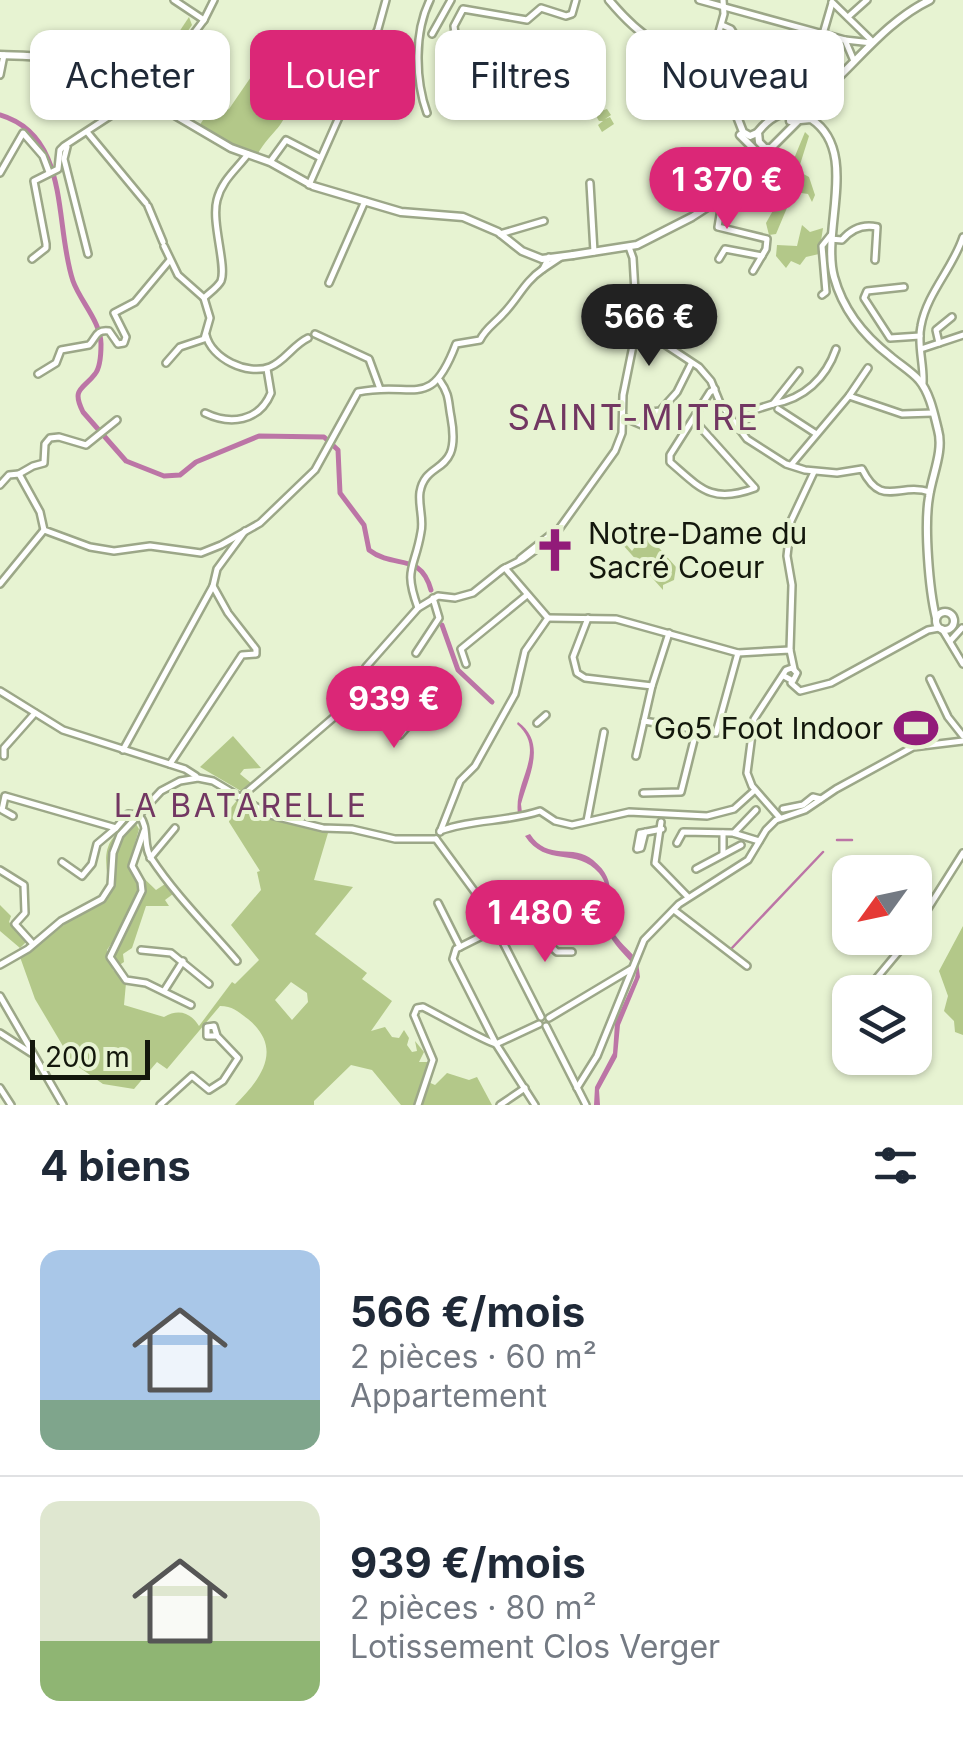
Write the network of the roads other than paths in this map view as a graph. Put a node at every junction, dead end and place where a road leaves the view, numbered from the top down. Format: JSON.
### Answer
{"nodes":[{"id":1,"x":174,"y":0,"type":"edge"},
{"id":2,"x":214,"y":0,"type":"edge"},
{"id":3,"x":386,"y":0,"type":"edge"},
{"id":4,"x":430,"y":0,"type":"edge"},
{"id":5,"x":451,"y":0,"type":"edge"},
{"id":6,"x":576,"y":0,"type":"edge"},
{"id":7,"x":609,"y":0,"type":"edge"},
{"id":8,"x":699,"y":0,"type":"edge"},
{"id":9,"x":723,"y":0,"type":"edge"},
{"id":10,"x":866,"y":0,"type":"edge"},
{"id":11,"x":930,"y":0,"type":"edge"},
{"id":12,"x":833,"y":1,"type":"edge"},
{"id":13,"x":722,"y":8,"type":"junction"},
{"id":14,"x":848,"y":18,"type":"junction"},
{"id":15,"x":204,"y":20,"type":"junction"},
{"id":16,"x":722,"y":25,"type":"junction"},
{"id":17,"x":859,"y":29,"type":"junction"},
{"id":18,"x":196,"y":30,"type":"edge"},
{"id":19,"x":455,"y":30,"type":"edge"},
{"id":20,"x":635,"y":30,"type":"edge"},
{"id":21,"x":720,"y":30,"type":"edge"},
{"id":22,"x":732,"y":30,"type":"edge"},
{"id":23,"x":807,"y":30,"type":"edge"},
{"id":24,"x":824,"y":30,"type":"edge"},
{"id":25,"x":432,"y":34,"type":"dead end"},
{"id":26,"x":845,"y":40,"type":"joint"},
{"id":27,"x":873,"y":43,"type":"junction"},
{"id":28,"x":861,"y":45,"type":"junction"},
{"id":29,"x":2,"y":55,"type":"edge"},
{"id":30,"x":30,"y":57,"type":"edge"},
{"id":31,"x":854,"y":61,"type":"junction"},
{"id":32,"x":844,"y":70,"type":"edge"},
{"id":33,"x":0,"y":75,"type":"edge"},
{"id":34,"x":427,"y":113,"type":"dead end"},
{"id":35,"x":105,"y":120,"type":"edge"},
{"id":36,"x":183,"y":120,"type":"edge"},
{"id":37,"x":734,"y":120,"type":"edge"},
{"id":38,"x":739,"y":120,"type":"edge"},
{"id":39,"x":769,"y":120,"type":"edge"},
{"id":40,"x":787,"y":120,"type":"edge"},
{"id":41,"x":808,"y":120,"type":"edge"},
{"id":42,"x":88,"y":132,"type":"junction"},
{"id":43,"x":758,"y":132,"type":"junction"},
{"id":44,"x":745,"y":140,"type":"junction"},
{"id":45,"x":70,"y":144,"type":"junction"},
{"id":46,"x":760,"y":144,"type":"junction"},
{"id":47,"x":771,"y":148,"type":"junction"},
{"id":48,"x":248,"y":154,"type":"junction"},
{"id":49,"x":319,"y":156,"type":"junction"},
{"id":50,"x":270,"y":162,"type":"junction"},
{"id":51,"x":758,"y":162,"type":"junction"},
{"id":52,"x":53,"y":171,"type":"junction"},
{"id":53,"x":0,"y":173,"type":"edge"},
{"id":54,"x":590,"y":183,"type":"dead end"},
{"id":55,"x":309,"y":184,"type":"junction"},
{"id":56,"x":723,"y":196,"type":"junction"},
{"id":57,"x":365,"y":201,"type":"junction"},
{"id":58,"x":544,"y":221,"type":"dead end"},
{"id":59,"x":500,"y":234,"type":"junction"},
{"id":60,"x":963,"y":237,"type":"edge"},
{"id":61,"x":828,"y":241,"type":"junction"},
{"id":62,"x":633,"y":246,"type":"junction"},
{"id":63,"x":594,"y":252,"type":"junction"},
{"id":64,"x":88,"y":254,"type":"dead end"},
{"id":65,"x":762,"y":256,"type":"junction"},
{"id":66,"x":561,"y":257,"type":"junction"},
{"id":67,"x":549,"y":258,"type":"junction"},
{"id":68,"x":32,"y":259,"type":"dead end"},
{"id":69,"x":719,"y":259,"type":"dead end"},
{"id":70,"x":170,"y":260,"type":"junction"},
{"id":71,"x":875,"y":260,"type":"dead end"},
{"id":72,"x":543,"y":269,"type":"junction"},
{"id":73,"x":753,"y":271,"type":"dead end"},
{"id":74,"x":329,"y":283,"type":"dead end"},
{"id":75,"x":904,"y":287,"type":"dead end"},
{"id":76,"x":824,"y":296,"type":"dead end"},
{"id":77,"x":204,"y":298,"type":"junction"},
{"id":78,"x":952,"y":317,"type":"dead end"},
{"id":79,"x":638,"y":326,"type":"junction"},
{"id":80,"x":206,"y":334,"type":"junction"},
{"id":81,"x":963,"y":335,"type":"edge"},
{"id":82,"x":920,"y":336,"type":"junction"},
{"id":83,"x":939,"y":343,"type":"junction"},
{"id":84,"x":921,"y":349,"type":"junction"},
{"id":85,"x":836,"y":350,"type":"dead end"},
{"id":86,"x":922,"y":357,"type":"junction"},
{"id":87,"x":166,"y":363,"type":"dead end"},
{"id":88,"x":692,"y":363,"type":"junction"},
{"id":89,"x":267,"y":368,"type":"junction"},
{"id":90,"x":868,"y":368,"type":"dead end"},
{"id":91,"x":799,"y":371,"type":"dead end"},
{"id":92,"x":38,"y":374,"type":"dead end"},
{"id":93,"x":913,"y":374,"type":"junction"},
{"id":94,"x":439,"y":380,"type":"junction"},
{"id":95,"x":923,"y":386,"type":"junction"},
{"id":96,"x":380,"y":389,"type":"junction"},
{"id":97,"x":715,"y":389,"type":"junction"},
{"id":98,"x":849,"y":396,"type":"junction"},
{"id":99,"x":776,"y":407,"type":"junction"},
{"id":100,"x":651,"y":412,"type":"dead end"},
{"id":101,"x":205,"y":413,"type":"dead end"},
{"id":102,"x":933,"y":413,"type":"junction"},
{"id":103,"x":622,"y":417,"type":"junction"},
{"id":104,"x":693,"y":419,"type":"junction"},
{"id":105,"x":117,"y":420,"type":"dead end"},
{"id":106,"x":644,"y":426,"type":"dead end"},
{"id":107,"x":739,"y":429,"type":"junction"},
{"id":108,"x":815,"y":434,"type":"junction"},
{"id":109,"x":791,"y":466,"type":"junction"},
{"id":110,"x":814,"y":472,"type":"junction"},
{"id":111,"x":19,"y":474,"type":"junction"},
{"id":112,"x":0,"y":485,"type":"edge"},
{"id":113,"x":930,"y":492,"type":"junction"},
{"id":114,"x":247,"y":529,"type":"junction"},
{"id":115,"x":44,"y":530,"type":"junction"},
{"id":116,"x":515,"y":562,"type":"junction"},
{"id":117,"x":505,"y":568,"type":"junction"},
{"id":118,"x":513,"y":580,"type":"junction"},
{"id":119,"x":0,"y":584,"type":"edge"},
{"id":120,"x":213,"y":586,"type":"junction"},
{"id":121,"x":527,"y":595,"type":"junction"},
{"id":122,"x":932,"y":595,"type":"junction"},
{"id":123,"x":434,"y":598,"type":"junction"},
{"id":124,"x":418,"y":608,"type":"junction"},
{"id":125,"x":944,"y":612,"type":"junction"},
{"id":126,"x":548,"y":618,"type":"junction"},
{"id":127,"x":588,"y":618,"type":"junction"},
{"id":128,"x":942,"y":625,"type":"junction"},
{"id":129,"x":962,"y":628,"type":"edge"},
{"id":130,"x":669,"y":634,"type":"junction"},
{"id":131,"x":950,"y":641,"type":"junction"},
{"id":132,"x":738,"y":653,"type":"junction"},
{"id":133,"x":790,"y":653,"type":"junction"},
{"id":134,"x":416,"y":654,"type":"dead end"},
{"id":135,"x":466,"y":664,"type":"dead end"},
{"id":136,"x":963,"y":664,"type":"edge"},
{"id":137,"x":790,"y":675,"type":"junction"},
{"id":138,"x":930,"y":678,"type":"dead end"},
{"id":139,"x":357,"y":681,"type":"junction"},
{"id":140,"x":652,"y":686,"type":"junction"},
{"id":141,"x":440,"y":689,"type":"dead end"},
{"id":142,"x":0,"y":691,"type":"edge"},
{"id":143,"x":35,"y":714,"type":"junction"},
{"id":144,"x":546,"y":715,"type":"dead end"},
{"id":145,"x":644,"y":721,"type":"junction"},
{"id":146,"x":537,"y":723,"type":"dead end"},
{"id":147,"x":696,"y":731,"type":"junction"},
{"id":148,"x":604,"y":732,"type":"dead end"},
{"id":149,"x":963,"y":738,"type":"edge"},
{"id":150,"x":124,"y":750,"type":"junction"},
{"id":151,"x":4,"y":756,"type":"dead end"},
{"id":152,"x":636,"y":756,"type":"dead end"},
{"id":153,"x":172,"y":766,"type":"junction"},
{"id":154,"x":198,"y":778,"type":"junction"},
{"id":155,"x":188,"y":779,"type":"junction"},
{"id":156,"x":753,"y":788,"type":"junction"},
{"id":157,"x":643,"y":793,"type":"dead end"},
{"id":158,"x":242,"y":796,"type":"junction"},
{"id":159,"x":821,"y":798,"type":"junction"},
{"id":160,"x":772,"y":809,"type":"junction"},
{"id":161,"x":783,"y":809,"type":"dead end"},
{"id":162,"x":756,"y":810,"type":"dead end"},
{"id":163,"x":139,"y":814,"type":"junction"},
{"id":164,"x":12,"y":816,"type":"dead end"},
{"id":165,"x":780,"y":818,"type":"junction"},
{"id":166,"x":588,"y":821,"type":"junction"},
{"id":167,"x":770,"y":824,"type":"junction"},
{"id":168,"x":116,"y":828,"type":"junction"},
{"id":169,"x":176,"y":828,"type":"dead end"},
{"id":170,"x":144,"y":831,"type":"junction"},
{"id":171,"x":440,"y":831,"type":"junction"},
{"id":172,"x":645,"y":832,"type":"dead end"},
{"id":173,"x":723,"y":833,"type":"junction"},
{"id":174,"x":734,"y":833,"type":"junction"},
{"id":175,"x":436,"y":839,"type":"junction"},
{"id":176,"x":759,"y":841,"type":"junction"},
{"id":177,"x":677,"y":843,"type":"dead end"},
{"id":178,"x":741,"y":845,"type":"dead end"},
{"id":179,"x":963,"y":853,"type":"edge"},
{"id":180,"x":723,"y":854,"type":"junction"},
{"id":181,"x":150,"y":858,"type":"junction"},
{"id":182,"x":62,"y":862,"type":"dead end"},
{"id":183,"x":696,"y":869,"type":"dead end"},
{"id":184,"x":0,"y":870,"type":"edge"},
{"id":185,"x":688,"y":897,"type":"junction"},
{"id":186,"x":438,"y":902,"type":"dead end"},
{"id":187,"x":932,"y":902,"type":"edge"},
{"id":188,"x":673,"y":909,"type":"junction"},
{"id":189,"x":496,"y":929,"type":"junction"},
{"id":190,"x":504,"y":943,"type":"junction"},
{"id":191,"x":33,"y":944,"type":"junction"},
{"id":192,"x":460,"y":947,"type":"junction"},
{"id":193,"x":141,"y":950,"type":"dead end"},
{"id":194,"x":572,"y":952,"type":"dead end"},
{"id":195,"x":896,"y":955,"type":"edge"},
{"id":196,"x":182,"y":961,"type":"junction"},
{"id":197,"x":237,"y":961,"type":"dead end"},
{"id":198,"x":0,"y":965,"type":"edge"},
{"id":199,"x":746,"y":966,"type":"dead end"},
{"id":200,"x":632,"y":967,"type":"junction"},
{"id":201,"x":879,"y":975,"type":"edge"},
{"id":202,"x":209,"y":984,"type":"dead end"},
{"id":203,"x":164,"y":990,"type":"junction"},
{"id":204,"x":0,"y":996,"type":"edge"},
{"id":205,"x":190,"y":1005,"type":"dead end"},
{"id":206,"x":543,"y":1024,"type":"junction"},
{"id":207,"x":0,"y":1032,"type":"edge"},
{"id":208,"x":217,"y":1036,"type":"dead end"},
{"id":209,"x":496,"y":1044,"type":"junction"},
{"id":210,"x":33,"y":1055,"type":"junction"},
{"id":211,"x":0,"y":1088,"type":"edge"},
{"id":212,"x":525,"y":1088,"type":"junction"},
{"id":213,"x":577,"y":1088,"type":"junction"},
{"id":214,"x":11,"y":1105,"type":"edge"},
{"id":215,"x":63,"y":1105,"type":"edge"},
{"id":216,"x":160,"y":1105,"type":"edge"},
{"id":217,"x":418,"y":1105,"type":"edge"},
{"id":218,"x":500,"y":1105,"type":"edge"},
{"id":219,"x":535,"y":1105,"type":"edge"},
{"id":220,"x":586,"y":1105,"type":"edge"}],
"edges":[{"from":1,"to":15,"type":"street"},
{"from":2,"to":15,"type":"street"},
{"from":3,"to":49,"type":"street"},
{"from":4,"to":34,"type":"street"},
{"from":5,"to":25,"type":"street"},
{"from":6,"to":19,"type":"street"},
{"from":7,"to":20,"type":"street"},
{"from":8,"to":13,"type":"street"},
{"from":9,"to":13,"type":"street"},
{"from":10,"to":14,"type":"street"},
{"from":11,"to":27,"type":"street"},
{"from":12,"to":14,"type":"street"},
{"from":12,"to":24,"type":"street"},
{"from":13,"to":16,"type":"street"},
{"from":13,"to":23,"type":"street"},
{"from":14,"to":17,"type":"street"},
{"from":15,"to":18,"type":"street"},
{"from":16,"to":21,"type":"street"},
{"from":16,"to":22,"type":"street"},
{"from":17,"to":27,"type":"street"},
{"from":17,"to":28,"type":"street"},
{"from":26,"to":28,"type":"street"},
{"from":26,"to":31,"type":"street"},
{"from":27,"to":28,"type":"street"},
{"from":28,"to":31,"type":"street"},
{"from":29,"to":30,"type":"street"},
{"from":29,"to":33,"type":"street"},
{"from":31,"to":32,"type":"street"},
{"from":35,"to":42,"type":"street"},
{"from":36,"to":48,"type":"street"},
{"from":37,"to":44,"type":"street"},
{"from":38,"to":43,"type":"street"},
{"from":39,"to":43,"type":"street"},
{"from":40,"to":47,"type":"street"},
{"from":41,"to":61,"type":"street"},
{"from":42,"to":45,"type":"street"},
{"from":42,"to":70,"type":"street"},
{"from":43,"to":46,"type":"street"},
{"from":44,"to":46,"type":"street"},
{"from":44,"to":51,"type":"street"},
{"from":45,"to":52,"type":"street"},
{"from":45,"to":64,"type":"street"},
{"from":46,"to":47,"type":"street"},
{"from":46,"to":51,"type":"street"},
{"from":47,"to":56,"type":"street"},
{"from":48,"to":50,"type":"street"},
{"from":48,"to":77,"type":"street"},
{"from":49,"to":50,"type":"street"},
{"from":49,"to":55,"type":"street"},
{"from":50,"to":55,"type":"street"},
{"from":51,"to":56,"type":"street"},
{"from":52,"to":53,"type":"street"},
{"from":52,"to":68,"type":"street"},
{"from":54,"to":63,"type":"street"},
{"from":55,"to":57,"type":"street"},
{"from":56,"to":62,"type":"street"},
{"from":56,"to":65,"type":"street"},
{"from":57,"to":59,"type":"street"},
{"from":57,"to":74,"type":"street"},
{"from":58,"to":59,"type":"street"},
{"from":59,"to":67,"type":"street"},
{"from":60,"to":82,"type":"street"},
{"from":61,"to":71,"type":"street"},
{"from":61,"to":76,"type":"street"},
{"from":61,"to":93,"type":"street"},
{"from":62,"to":63,"type":"street"},
{"from":62,"to":79,"type":"street"},
{"from":63,"to":66,"type":"street"},
{"from":65,"to":69,"type":"street"},
{"from":65,"to":73,"type":"street"},
{"from":66,"to":67,"type":"street"},
{"from":66,"to":72,"type":"street"},
{"from":67,"to":72,"type":"street"},
{"from":70,"to":77,"type":"street"},
{"from":70,"to":92,"type":"street"},
{"from":72,"to":94,"type":"street"},
{"from":75,"to":82,"type":"street"},
{"from":77,"to":80,"type":"street"},
{"from":78,"to":83,"type":"street"},
{"from":79,"to":88,"type":"street"},
{"from":79,"to":103,"type":"street"},
{"from":80,"to":87,"type":"street"},
{"from":80,"to":89,"type":"street"},
{"from":81,"to":83,"type":"street"},
{"from":82,"to":84,"type":"street"},
{"from":83,"to":84,"type":"street"},
{"from":84,"to":86,"type":"street"},
{"from":85,"to":99,"type":"street"},
{"from":86,"to":93,"type":"street"},
{"from":86,"to":95,"type":"street"},
{"from":88,"to":97,"type":"street"},
{"from":88,"to":100,"type":"street"},
{"from":89,"to":96,"type":"street"},
{"from":89,"to":101,"type":"street"},
{"from":90,"to":98,"type":"street"},
{"from":91,"to":99,"type":"street"},
{"from":93,"to":95,"type":"street"},
{"from":94,"to":96,"type":"street"},
{"from":94,"to":124,"type":"street"},
{"from":95,"to":102,"type":"street"},
{"from":96,"to":114,"type":"street"},
{"from":97,"to":104,"type":"street"},
{"from":97,"to":107,"type":"street"},
{"from":98,"to":102,"type":"street"},
{"from":98,"to":108,"type":"street"},
{"from":99,"to":107,"type":"street"},
{"from":99,"to":108,"type":"street"},
{"from":102,"to":113,"type":"street"},
{"from":103,"to":106,"type":"street"},
{"from":103,"to":116,"type":"street"},
{"from":104,"to":104,"type":"street"},
{"from":105,"to":111,"type":"street"},
{"from":107,"to":109,"type":"street"},
{"from":108,"to":109,"type":"street"},
{"from":109,"to":110,"type":"street"},
{"from":110,"to":113,"type":"street"},
{"from":110,"to":133,"type":"street"},
{"from":111,"to":112,"type":"street"},
{"from":111,"to":115,"type":"street"},
{"from":113,"to":122,"type":"street"},
{"from":114,"to":115,"type":"street"},
{"from":114,"to":120,"type":"street"},
{"from":115,"to":119,"type":"street"},
{"from":116,"to":117,"type":"street"},
{"from":116,"to":118,"type":"street"},
{"from":117,"to":118,"type":"street"},
{"from":117,"to":123,"type":"street"},
{"from":118,"to":121,"type":"street"},
{"from":120,"to":150,"type":"street"},
{"from":120,"to":153,"type":"street"},
{"from":121,"to":126,"type":"street"},
{"from":121,"to":135,"type":"street"},
{"from":122,"to":125,"type":"street"},
{"from":122,"to":128,"type":"street"},
{"from":123,"to":124,"type":"street"},
{"from":123,"to":134,"type":"street"},
{"from":124,"to":139,"type":"street"},
{"from":125,"to":128,"type":"street"},
{"from":125,"to":128,"type":"street"},
{"from":126,"to":127,"type":"street"},
{"from":126,"to":171,"type":"street"},
{"from":127,"to":130,"type":"street"},
{"from":127,"to":140,"type":"street"},
{"from":128,"to":129,"type":"street"},
{"from":128,"to":131,"type":"street"},
{"from":128,"to":137,"type":"street"},
{"from":129,"to":131,"type":"street"},
{"from":130,"to":132,"type":"street"},
{"from":130,"to":140,"type":"street"},
{"from":131,"to":136,"type":"street"},
{"from":132,"to":133,"type":"street"},
{"from":132,"to":147,"type":"street"},
{"from":133,"to":137,"type":"street"},
{"from":137,"to":156,"type":"street"},
{"from":138,"to":149,"type":"street"},
{"from":139,"to":141,"type":"street"},
{"from":139,"to":158,"type":"street"},
{"from":140,"to":145,"type":"street"},
{"from":142,"to":143,"type":"street"},
{"from":143,"to":150,"type":"street"},
{"from":143,"to":151,"type":"street"},
{"from":144,"to":146,"type":"street"},
{"from":145,"to":147,"type":"street"},
{"from":145,"to":152,"type":"street"},
{"from":147,"to":157,"type":"street"},
{"from":148,"to":166,"type":"street"},
{"from":149,"to":159,"type":"street"},
{"from":150,"to":153,"type":"street"},
{"from":153,"to":154,"type":"street"},
{"from":153,"to":155,"type":"street"},
{"from":154,"to":155,"type":"street"},
{"from":154,"to":158,"type":"street"},
{"from":155,"to":163,"type":"street"},
{"from":156,"to":160,"type":"street"},
{"from":156,"to":166,"type":"street"},
{"from":158,"to":175,"type":"street"},
{"from":159,"to":161,"type":"street"},
{"from":159,"to":165,"type":"street"},
{"from":160,"to":165,"type":"street"},
{"from":160,"to":167,"type":"street"},
{"from":162,"to":174,"type":"street"},
{"from":163,"to":168,"type":"street"},
{"from":163,"to":170,"type":"street"},
{"from":163,"to":191,"type":"street"},
{"from":164,"to":168,"type":"street"},
{"from":165,"to":167,"type":"street"},
{"from":166,"to":171,"type":"street"},
{"from":167,"to":176,"type":"street"},
{"from":168,"to":182,"type":"street"},
{"from":169,"to":181,"type":"street"},
{"from":170,"to":181,"type":"street"},
{"from":170,"to":203,"type":"street"},
{"from":171,"to":175,"type":"street"},
{"from":172,"to":185,"type":"street"},
{"from":173,"to":174,"type":"street"},
{"from":173,"to":177,"type":"street"},
{"from":173,"to":180,"type":"street"},
{"from":174,"to":176,"type":"street"},
{"from":175,"to":189,"type":"street"},
{"from":176,"to":185,"type":"street"},
{"from":178,"to":180,"type":"street"},
{"from":179,"to":187,"type":"street"},
{"from":180,"to":183,"type":"street"},
{"from":181,"to":197,"type":"street"},
{"from":184,"to":191,"type":"street"},
{"from":185,"to":188,"type":"street"},
{"from":186,"to":192,"type":"street"},
{"from":188,"to":199,"type":"street"},
{"from":188,"to":200,"type":"street"},
{"from":189,"to":190,"type":"street"},
{"from":189,"to":192,"type":"street"},
{"from":190,"to":194,"type":"street"},
{"from":190,"to":206,"type":"street"},
{"from":191,"to":198,"type":"street"},
{"from":192,"to":209,"type":"street"},
{"from":193,"to":196,"type":"street"},
{"from":195,"to":201,"type":"street"},
{"from":196,"to":202,"type":"street"},
{"from":196,"to":203,"type":"street"},
{"from":200,"to":206,"type":"street"},
{"from":200,"to":213,"type":"street"},
{"from":203,"to":205,"type":"street"},
{"from":204,"to":210,"type":"street"},
{"from":206,"to":209,"type":"street"},
{"from":206,"to":213,"type":"street"},
{"from":207,"to":210,"type":"street"},
{"from":208,"to":216,"type":"street"},
{"from":209,"to":212,"type":"street"},
{"from":209,"to":217,"type":"street"},
{"from":210,"to":215,"type":"street"},
{"from":211,"to":214,"type":"street"},
{"from":212,"to":218,"type":"street"},
{"from":212,"to":219,"type":"street"},
{"from":213,"to":220,"type":"street"}]}
